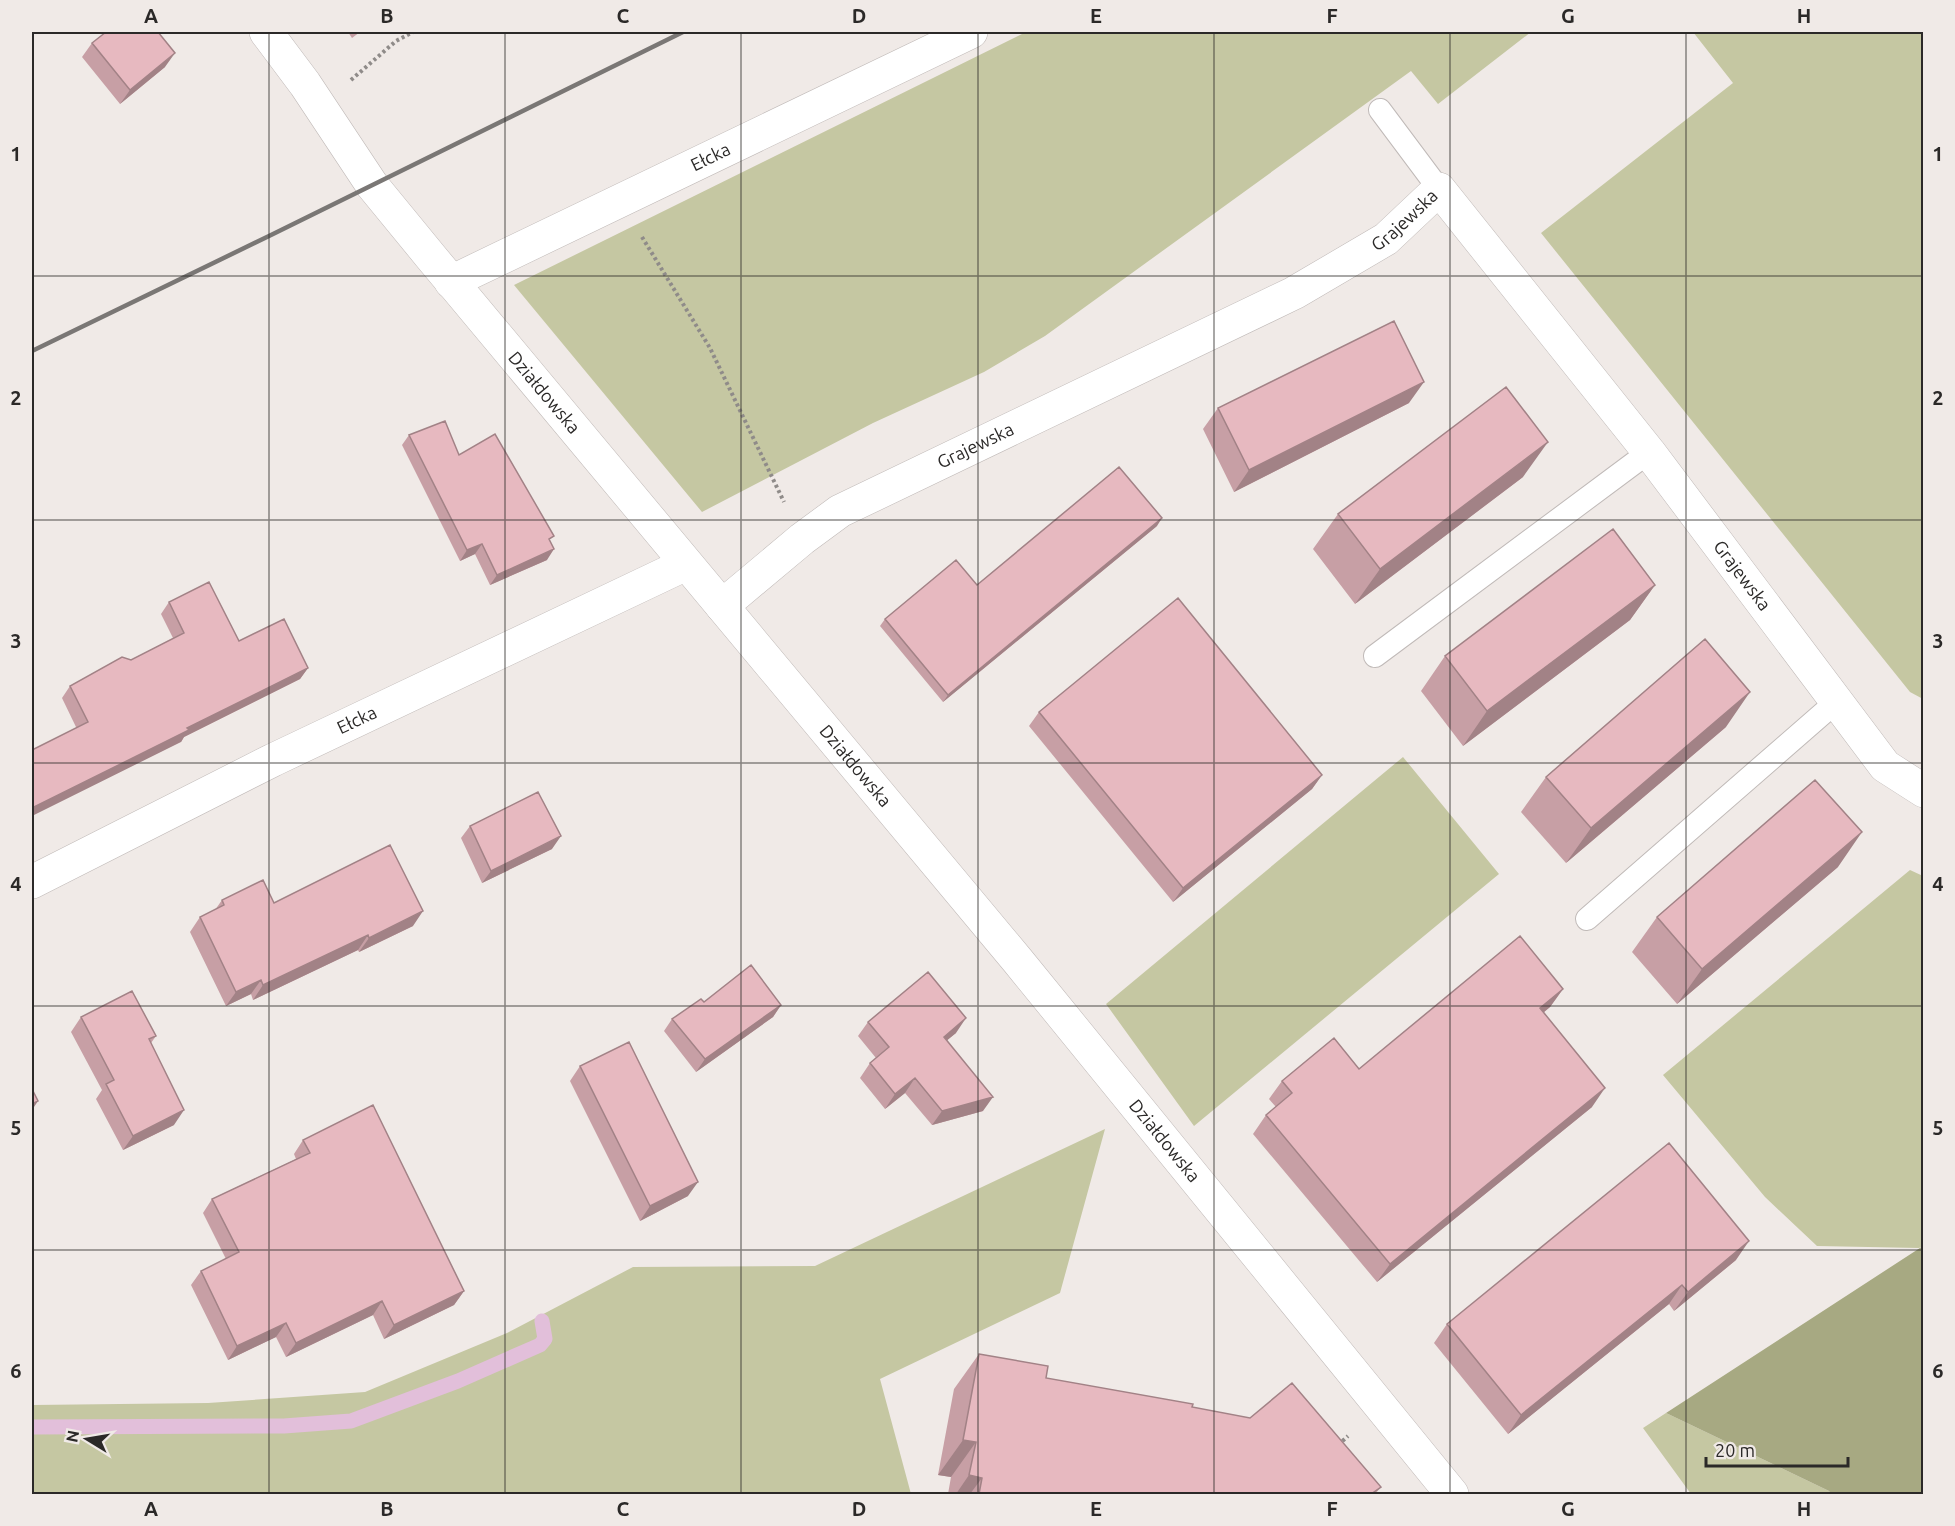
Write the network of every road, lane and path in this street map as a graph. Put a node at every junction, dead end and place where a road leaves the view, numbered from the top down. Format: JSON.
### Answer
{"nodes":[{"id":1,"x":266,"y":32,"type":"edge"},
{"id":2,"x":413,"y":32,"type":"edge"},
{"id":3,"x":971,"y":32,"type":"edge"},
{"id":4,"x":321,"y":106,"type":"junction"},
{"id":5,"x":1380,"y":110,"type":"dead end"},
{"id":6,"x":1439,"y":189,"type":"junction"},
{"id":7,"x":619,"y":201,"type":"junction"},
{"id":8,"x":451,"y":282,"type":"junction"},
{"id":9,"x":1649,"y":452,"type":"junction"},
{"id":10,"x":802,"y":539,"type":"junction"},
{"id":11,"x":686,"y":564,"type":"junction"},
{"id":12,"x":722,"y":606,"type":"junction"},
{"id":13,"x":1375,"y":656,"type":"dead end"},
{"id":14,"x":1836,"y":702,"type":"junction"},
{"id":15,"x":1923,"y":791,"type":"edge"},
{"id":16,"x":32,"y":882,"type":"edge"},
{"id":17,"x":1587,"y":919,"type":"dead end"},
{"id":18,"x":1348,"y":1436,"type":"dead end"},
{"id":19,"x":1333,"y":1450,"type":"edge"},
{"id":20,"x":1452,"y":1494,"type":"edge"}],
"edges":[{"from":1,"to":4,"type":"street","name":"Działdowska"},
{"from":2,"to":4,"type":"path"},
{"from":3,"to":7,"type":"street","name":"Ełcka"},
{"from":4,"to":8,"type":"street","name":"Działdowska"},
{"from":5,"to":6,"type":"lane"},
{"from":6,"to":9,"type":"street","name":"Grajewska"},
{"from":6,"to":10,"type":"street","name":"Grajewska"},
{"from":7,"to":8,"type":"street","name":"Ełcka"},
{"from":7,"to":10,"type":"path"},
{"from":8,"to":11,"type":"street","name":"Działdowska"},
{"from":9,"to":13,"type":"lane"},
{"from":9,"to":14,"type":"street","name":"Grajewska"},
{"from":10,"to":12,"type":"street","name":"Grajewska"},
{"from":11,"to":12,"type":"street","name":"Działdowska"},
{"from":11,"to":16,"type":"street","name":"Ełcka"},
{"from":12,"to":20,"type":"street","name":"Działdowska"},
{"from":14,"to":15,"type":"street","name":"Grajewska"},
{"from":14,"to":17,"type":"lane"},
{"from":18,"to":19,"type":"path"}]}
